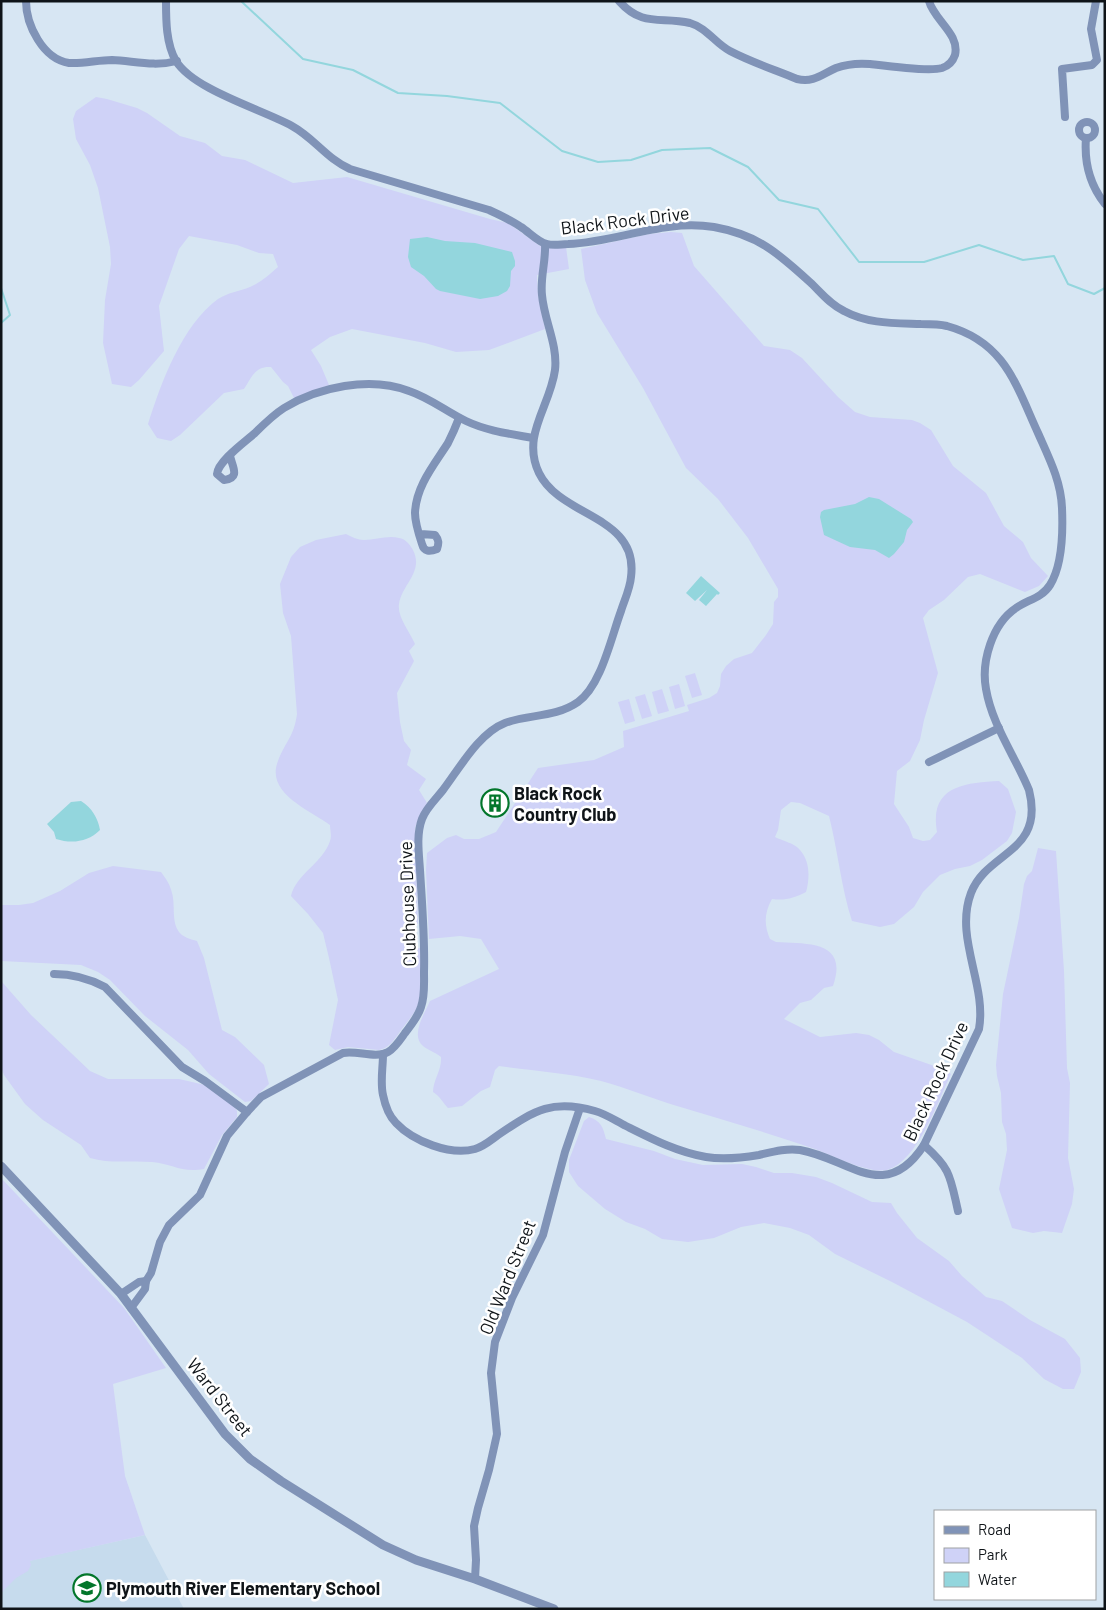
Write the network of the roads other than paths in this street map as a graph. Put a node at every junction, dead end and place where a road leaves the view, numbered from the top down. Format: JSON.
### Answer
{"nodes":[{"id":1,"x":26,"y":1,"type":"edge"},
{"id":2,"x":166,"y":1,"type":"edge"},
{"id":3,"x":619,"y":1,"type":"edge"},
{"id":4,"x":929,"y":1,"type":"edge"},
{"id":5,"x":1096,"y":1,"type":"edge"},
{"id":6,"x":176,"y":61,"type":"junction"},
{"id":7,"x":1065,"y":117,"type":"dead end"},
{"id":8,"x":1086,"y":138,"type":"dead end"},
{"id":9,"x":1105,"y":204,"type":"edge"},
{"id":10,"x":545,"y":244,"type":"junction"},
{"id":11,"x":460,"y":418,"type":"junction"},
{"id":12,"x":533,"y":438,"type":"junction"},
{"id":13,"x":230,"y":454,"type":"dead end"},
{"id":14,"x":421,"y":534,"type":"dead end"},
{"id":15,"x":999,"y":728,"type":"junction"},
{"id":16,"x":929,"y":762,"type":"dead end"},
{"id":17,"x":54,"y":974,"type":"dead end"},
{"id":18,"x":383,"y":1054,"type":"junction"},
{"id":19,"x":580,"y":1108,"type":"junction"},
{"id":20,"x":247,"y":1112,"type":"junction"},
{"id":21,"x":924,"y":1145,"type":"junction"},
{"id":22,"x":1,"y":1166,"type":"edge"},
{"id":23,"x":958,"y":1211,"type":"dead end"},
{"id":24,"x":146,"y":1281,"type":"junction"},
{"id":25,"x":121,"y":1294,"type":"junction"},
{"id":26,"x":132,"y":1308,"type":"junction"},
{"id":27,"x":474,"y":1579,"type":"junction"},
{"id":28,"x":554,"y":1609,"type":"edge"}],
"edges":[{"from":1,"to":6,"type":"street"},
{"from":2,"to":6,"type":"street","name":"Black Rock Drive"},
{"from":3,"to":4,"type":"street"},
{"from":5,"to":7,"type":"street"},
{"from":6,"to":10,"type":"street","name":"Black Rock Drive"},
{"from":8,"to":9,"type":"street"},
{"from":10,"to":12,"type":"street"},
{"from":10,"to":15,"type":"street","name":"Black Rock Drive"},
{"from":11,"to":12,"type":"street"},
{"from":11,"to":13,"type":"street"},
{"from":11,"to":14,"type":"street"},
{"from":12,"to":18,"type":"street","name":"Clubhouse Drive"},
{"from":15,"to":16,"type":"street"},
{"from":15,"to":21,"type":"street","name":"Black Rock Drive"},
{"from":17,"to":20,"type":"street"},
{"from":18,"to":19,"type":"street","name":"Black Rock Drive"},
{"from":18,"to":20,"type":"street"},
{"from":19,"to":21,"type":"street","name":"Black Rock Drive"},
{"from":19,"to":27,"type":"street","name":"Old Ward Street"},
{"from":20,"to":24,"type":"street"},
{"from":21,"to":23,"type":"street"},
{"from":22,"to":25,"type":"street","name":"Ward Street"},
{"from":24,"to":25,"type":"street"},
{"from":24,"to":26,"type":"street"},
{"from":25,"to":26,"type":"street","name":"Ward Street"},
{"from":26,"to":27,"type":"street","name":"Ward Street"},
{"from":27,"to":28,"type":"street","name":"Ward Street"}]}
